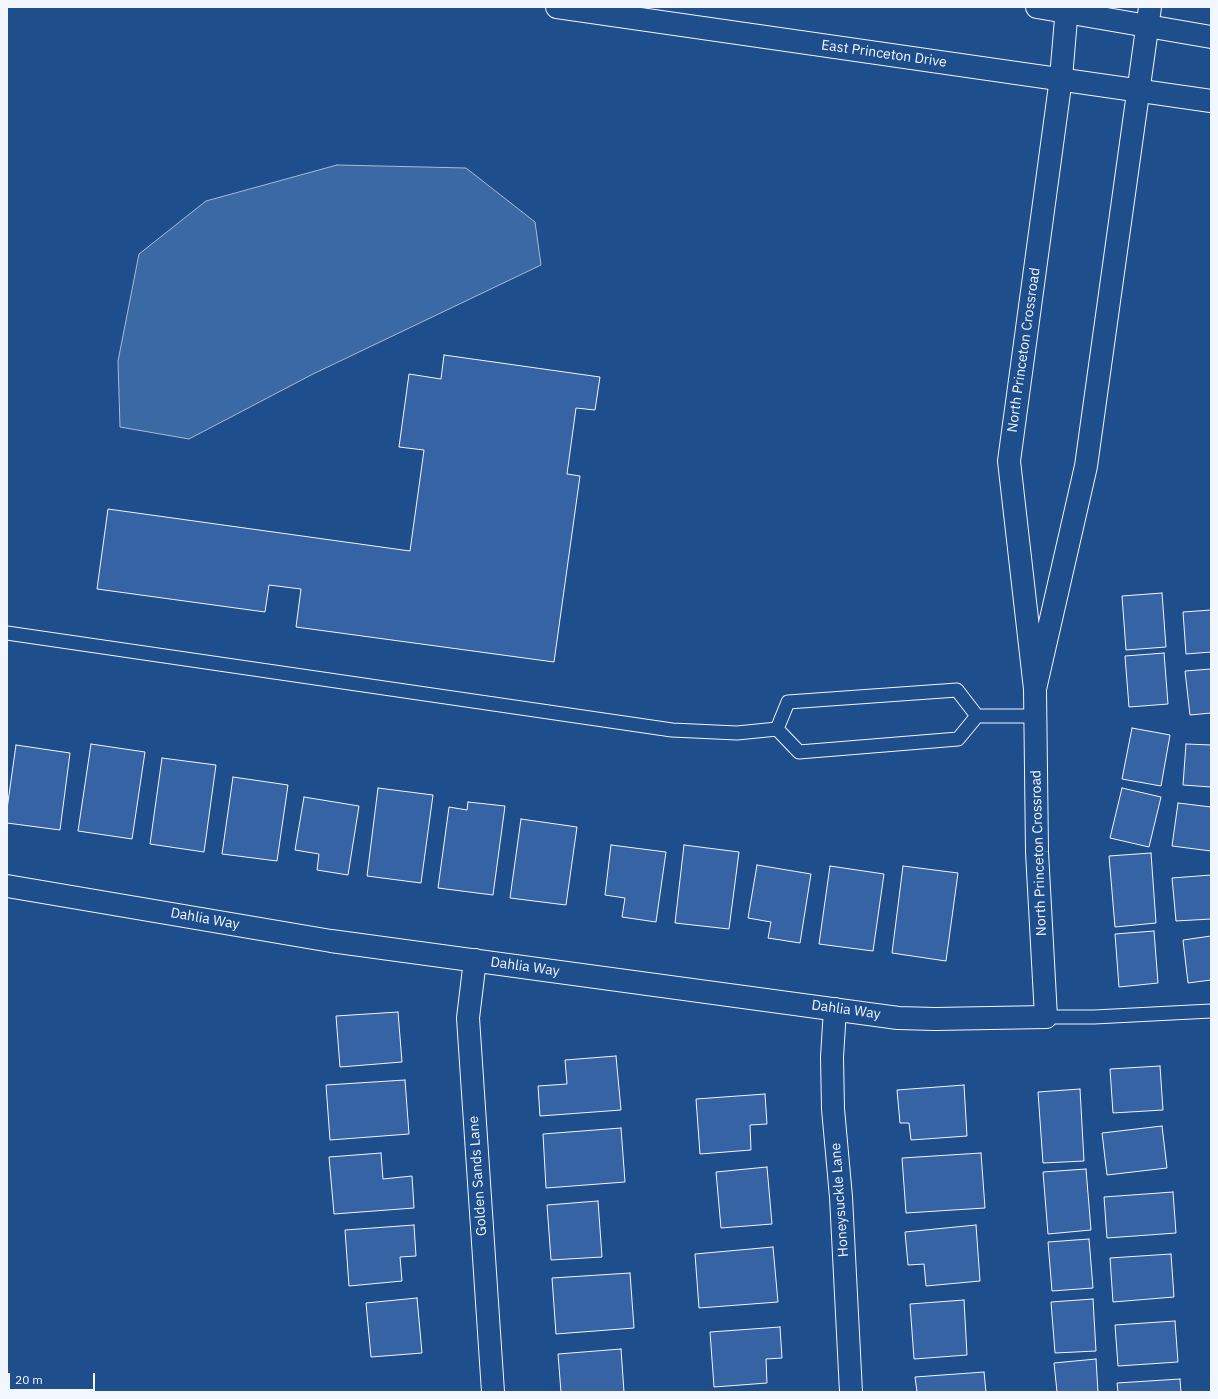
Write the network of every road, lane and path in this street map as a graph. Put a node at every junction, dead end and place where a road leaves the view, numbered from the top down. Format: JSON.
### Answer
{"nodes":[{"id":1,"x":557,"y":7,"type":"edge"},
{"id":2,"x":1037,"y":7,"type":"edge"},
{"id":3,"x":1067,"y":9,"type":"edge"},
{"id":4,"x":1149,"y":17,"type":"edge"},
{"id":5,"x":1211,"y":37,"type":"edge"},
{"id":6,"x":1061,"y":78,"type":"junction"},
{"id":7,"x":1139,"y":90,"type":"junction"},
{"id":8,"x":1211,"y":101,"type":"edge"},
{"id":9,"x":7,"y":633,"type":"edge"},
{"id":10,"x":1035,"y":688,"type":"junction"},
{"id":11,"x":976,"y":716,"type":"junction"},
{"id":12,"x":1035,"y":716,"type":"junction"},
{"id":13,"x":777,"y":729,"type":"junction"},
{"id":14,"x":7,"y":886,"type":"edge"},
{"id":15,"x":475,"y":960,"type":"junction"},
{"id":16,"x":835,"y":1009,"type":"junction"},
{"id":17,"x":1211,"y":1011,"type":"edge"},
{"id":18,"x":1046,"y":1017,"type":"junction"},
{"id":19,"x":494,"y":1392,"type":"edge"},
{"id":20,"x":851,"y":1392,"type":"edge"}],
"edges":[{"from":1,"to":6,"type":"main road","name":"East Princeton Drive"},
{"from":2,"to":3,"type":"main road"},
{"from":3,"to":4,"type":"main road"},
{"from":3,"to":6,"type":"main road","name":"North Princeton Crossroad"},
{"from":4,"to":5,"type":"main road"},
{"from":4,"to":7,"type":"main road","name":"North Princeton Crossroad"},
{"from":6,"to":7,"type":"main road","name":"East Princeton Drive"},
{"from":6,"to":10,"type":"main road","name":"North Princeton Crossroad"},
{"from":7,"to":8,"type":"main road","name":"East Princeton Drive"},
{"from":7,"to":10,"type":"main road","name":"North Princeton Crossroad"},
{"from":9,"to":13,"type":"lane"},
{"from":10,"to":12,"type":"main road","name":"North Princeton Crossroad"},
{"from":11,"to":12,"type":"lane"},
{"from":11,"to":13,"type":"lane"},
{"from":11,"to":13,"type":"lane"},
{"from":12,"to":18,"type":"main road","name":"North Princeton Crossroad"},
{"from":14,"to":15,"type":"main road","name":"Dahlia Way"},
{"from":15,"to":16,"type":"main road","name":"Dahlia Way"},
{"from":15,"to":19,"type":"main road","name":"Golden Sands Lane"},
{"from":16,"to":18,"type":"main road","name":"Dahlia Way"},
{"from":16,"to":20,"type":"main road","name":"Honeysuckle Lane"},
{"from":17,"to":18,"type":"lane"}]}
